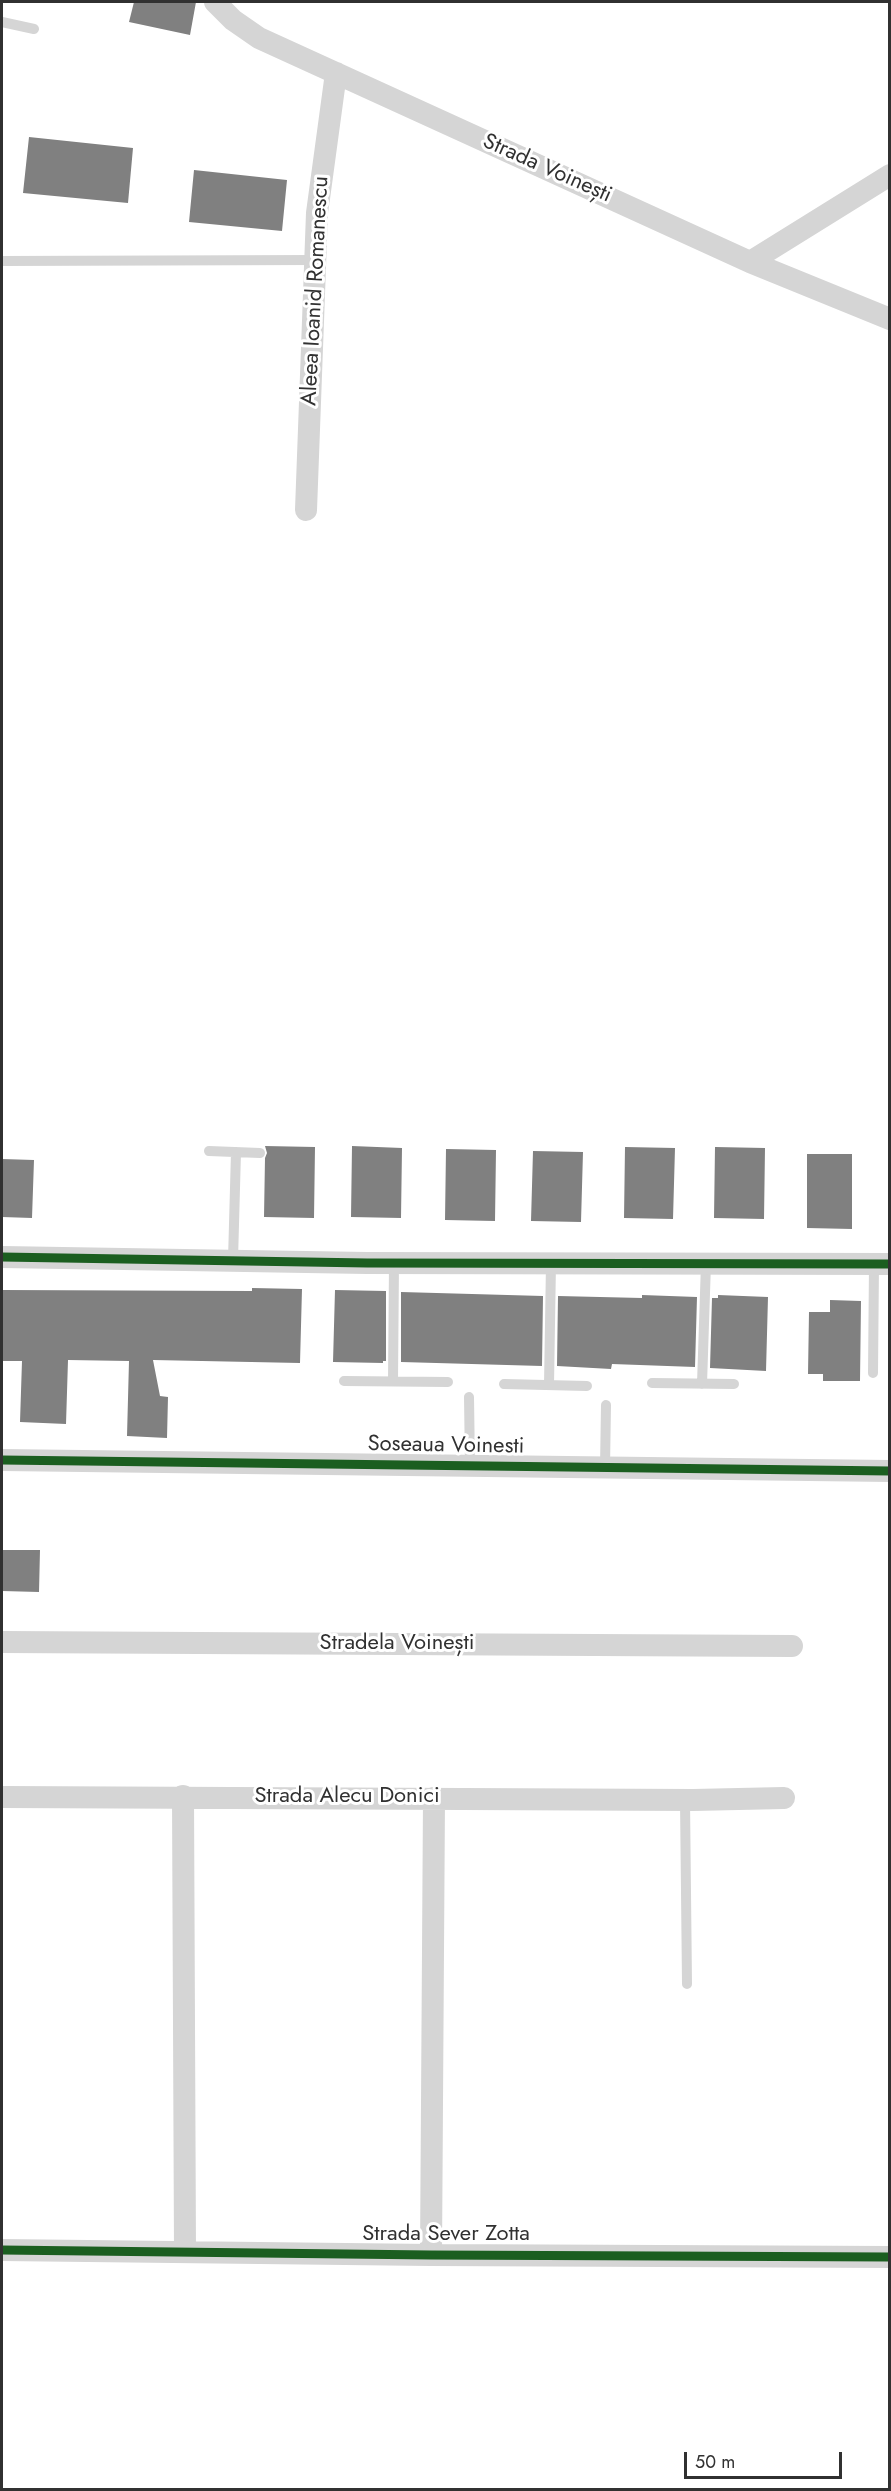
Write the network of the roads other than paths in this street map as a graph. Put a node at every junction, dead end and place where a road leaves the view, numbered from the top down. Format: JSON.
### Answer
{"nodes":[{"id":1,"x":215,"y":2,"type":"edge"},
{"id":2,"x":2,"y":22,"type":"edge"},
{"id":3,"x":34,"y":28,"type":"dead end"},
{"id":4,"x":336,"y":73,"type":"junction"},
{"id":5,"x":890,"y":175,"type":"edge"},
{"id":6,"x":315,"y":260,"type":"junction"},
{"id":7,"x":2,"y":261,"type":"edge"},
{"id":8,"x":750,"y":262,"type":"junction"},
{"id":9,"x":890,"y":319,"type":"edge"},
{"id":10,"x":306,"y":510,"type":"dead end"},
{"id":11,"x":209,"y":1151,"type":"dead end"},
{"id":12,"x":236,"y":1152,"type":"junction"},
{"id":13,"x":260,"y":1153,"type":"dead end"},
{"id":14,"x":2,"y":1257,"type":"edge"},
{"id":15,"x":233,"y":1260,"type":"junction"},
{"id":16,"x":394,"y":1263,"type":"junction"},
{"id":17,"x":551,"y":1263,"type":"junction"},
{"id":18,"x":706,"y":1263,"type":"junction"},
{"id":19,"x":882,"y":1264,"type":"edge"},
{"id":20,"x":873,"y":1373,"type":"dead end"},
{"id":21,"x":344,"y":1381,"type":"dead end"},
{"id":22,"x":393,"y":1381,"type":"junction"},
{"id":23,"x":448,"y":1382,"type":"dead end"},
{"id":24,"x":652,"y":1383,"type":"dead end"},
{"id":25,"x":504,"y":1384,"type":"dead end"},
{"id":26,"x":702,"y":1384,"type":"junction"},
{"id":27,"x":734,"y":1384,"type":"dead end"},
{"id":28,"x":549,"y":1385,"type":"junction"},
{"id":29,"x":587,"y":1386,"type":"dead end"},
{"id":30,"x":469,"y":1397,"type":"dead end"},
{"id":31,"x":606,"y":1406,"type":"dead end"},
{"id":32,"x":2,"y":1460,"type":"edge"},
{"id":33,"x":470,"y":1466,"type":"junction"},
{"id":34,"x":605,"y":1468,"type":"junction"},
{"id":35,"x":890,"y":1471,"type":"edge"},
{"id":36,"x":2,"y":1642,"type":"edge"},
{"id":37,"x":792,"y":1646,"type":"dead end"},
{"id":38,"x":183,"y":1796,"type":"junction"},
{"id":39,"x":2,"y":1797,"type":"edge"},
{"id":40,"x":434,"y":1798,"type":"junction"},
{"id":41,"x":784,"y":1798,"type":"dead end"},
{"id":42,"x":689,"y":1800,"type":"junction"},
{"id":43,"x":687,"y":1984,"type":"dead end"},
{"id":44,"x":2,"y":2250,"type":"edge"},
{"id":45,"x":186,"y":2252,"type":"junction"},
{"id":46,"x":431,"y":2255,"type":"junction"},
{"id":47,"x":890,"y":2257,"type":"edge"}],
"edges":[{"from":1,"to":4,"type":"street","name":"Strada Voinești"},
{"from":2,"to":3,"type":"lane"},
{"from":4,"to":6,"type":"street","name":"Aleea Ioanid Romanescu"},
{"from":4,"to":8,"type":"street","name":"Strada Voinești"},
{"from":5,"to":8,"type":"street"},
{"from":6,"to":7,"type":"lane"},
{"from":6,"to":10,"type":"street","name":"Aleea Ioanid Romanescu"},
{"from":8,"to":9,"type":"street","name":"Strada Voinești"},
{"from":11,"to":12,"type":"lane"},
{"from":12,"to":13,"type":"lane"},
{"from":12,"to":15,"type":"lane"},
{"from":14,"to":15,"type":"street"},
{"from":15,"to":16,"type":"street"},
{"from":16,"to":17,"type":"street"},
{"from":16,"to":22,"type":"lane"},
{"from":17,"to":18,"type":"street"},
{"from":17,"to":28,"type":"lane"},
{"from":18,"to":19,"type":"street"},
{"from":18,"to":26,"type":"lane"},
{"from":19,"to":20,"type":"lane"},
{"from":21,"to":22,"type":"lane"},
{"from":22,"to":23,"type":"lane"},
{"from":24,"to":26,"type":"lane"},
{"from":25,"to":28,"type":"lane"},
{"from":26,"to":27,"type":"lane"},
{"from":28,"to":29,"type":"lane"},
{"from":30,"to":33,"type":"lane"},
{"from":31,"to":34,"type":"lane"},
{"from":32,"to":33,"type":"street","name":"Soseaua Voinesti"},
{"from":33,"to":34,"type":"street","name":"Soseaua Voinesti"},
{"from":34,"to":35,"type":"street","name":"Soseaua Voinesti"},
{"from":36,"to":37,"type":"street","name":"Stradela Voinești"},
{"from":38,"to":39,"type":"street","name":"Strada Alecu Donici"},
{"from":38,"to":40,"type":"street","name":"Strada Alecu Donici"},
{"from":38,"to":45,"type":"street"},
{"from":40,"to":42,"type":"street","name":"Strada Alecu Donici"},
{"from":40,"to":46,"type":"street"},
{"from":41,"to":42,"type":"street","name":"Strada Alecu Donici"},
{"from":42,"to":43,"type":"lane"},
{"from":44,"to":45,"type":"street","name":"Strada Sever Zotta"},
{"from":45,"to":46,"type":"street","name":"Strada Sever Zotta"},
{"from":46,"to":47,"type":"street","name":"Strada Sever Zotta"}]}
